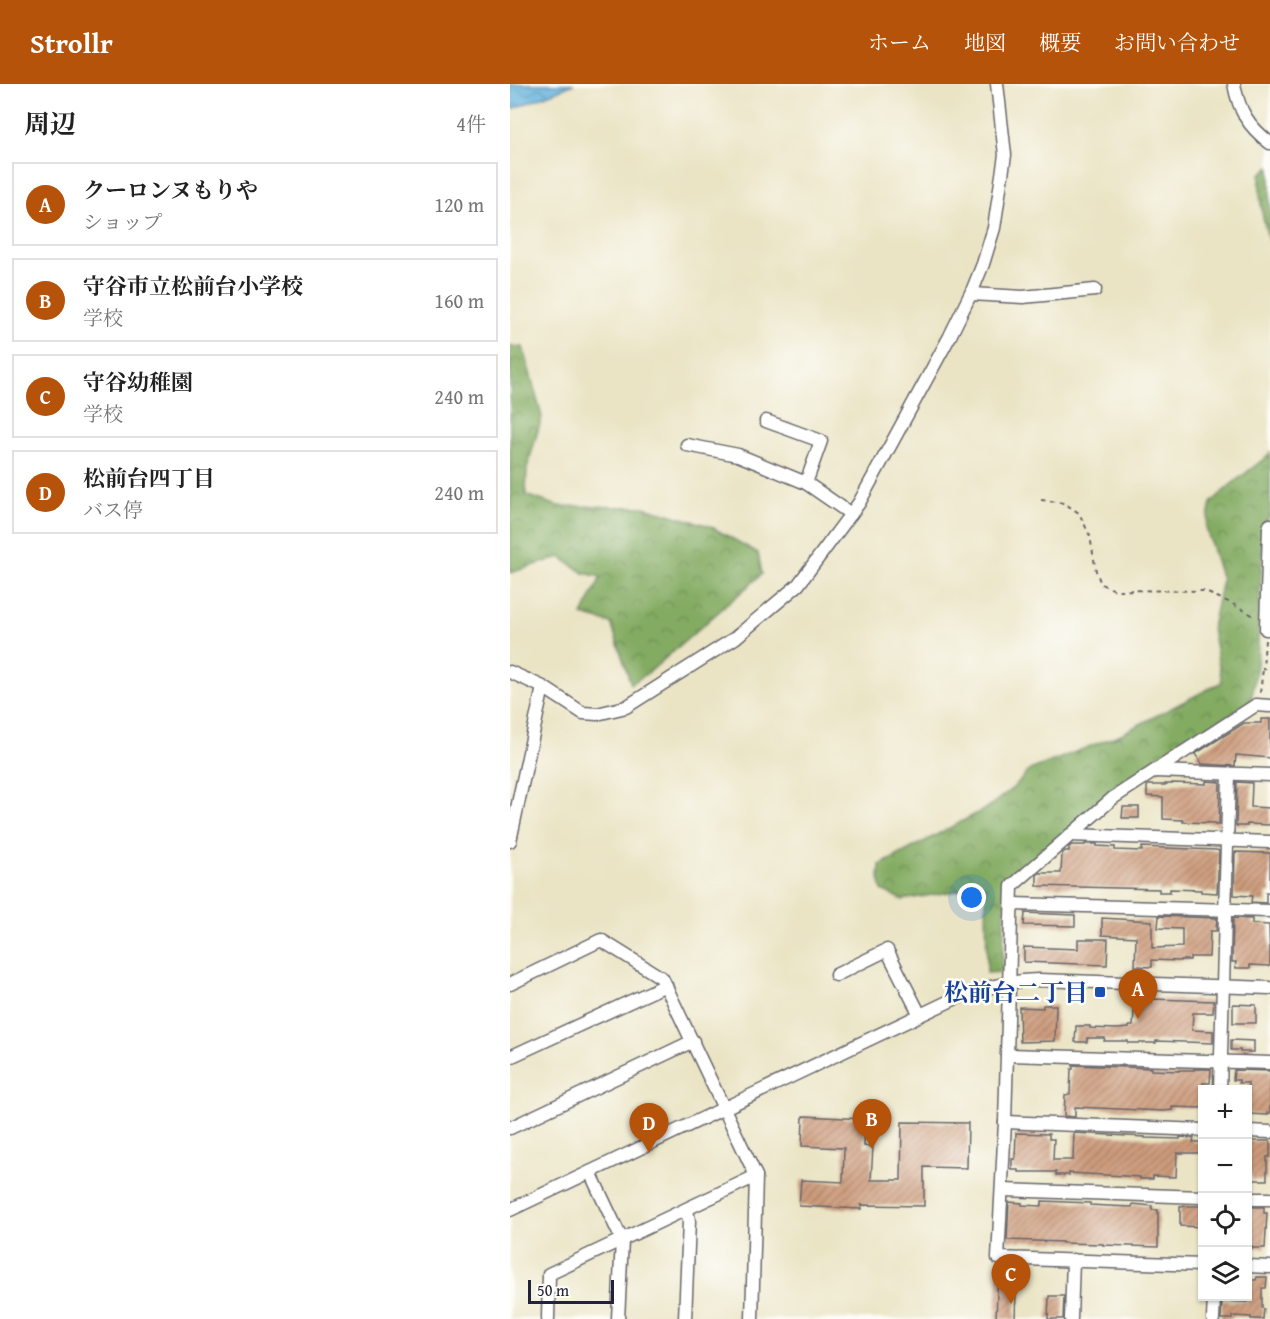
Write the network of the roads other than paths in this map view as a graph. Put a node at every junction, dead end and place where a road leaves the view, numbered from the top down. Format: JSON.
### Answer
{"nodes":[{"id":1,"x":997,"y":84,"type":"edge"},
{"id":2,"x":1234,"y":84,"type":"edge"},
{"id":3,"x":1270,"y":143,"type":"edge"},
{"id":4,"x":1095,"y":290,"type":"dead end"},
{"id":5,"x":971,"y":294,"type":"junction"},
{"id":6,"x":765,"y":421,"type":"dead end"},
{"id":7,"x":687,"y":445,"type":"dead end"},
{"id":8,"x":806,"y":483,"type":"junction"},
{"id":9,"x":851,"y":514,"type":"junction"},
{"id":10,"x":1270,"y":525,"type":"edge"},
{"id":11,"x":1269,"y":563,"type":"edge"},
{"id":12,"x":1267,"y":627,"type":"edge"},
{"id":13,"x":510,"y":672,"type":"edge"},
{"id":14,"x":543,"y":687,"type":"junction"},
{"id":15,"x":1270,"y":706,"type":"edge"},
{"id":16,"x":1155,"y":771,"type":"junction"},
{"id":17,"x":1229,"y":774,"type":"junction"},
{"id":18,"x":1270,"y":775,"type":"edge"},
{"id":19,"x":1070,"y":835,"type":"junction"},
{"id":20,"x":510,"y":841,"type":"edge"},
{"id":21,"x":1227,"y":841,"type":"junction"},
{"id":22,"x":1270,"y":842,"type":"edge"},
{"id":23,"x":1012,"y":904,"type":"junction"},
{"id":24,"x":1225,"y":910,"type":"junction"},
{"id":25,"x":1270,"y":911,"type":"edge"},
{"id":26,"x":836,"y":975,"type":"dead end"},
{"id":27,"x":1009,"y":982,"type":"junction"},
{"id":28,"x":510,"y":984,"type":"edge"},
{"id":29,"x":666,"y":985,"type":"junction"},
{"id":30,"x":1223,"y":986,"type":"junction"},
{"id":31,"x":1270,"y":988,"type":"edge"},
{"id":32,"x":920,"y":1015,"type":"junction"},
{"id":33,"x":693,"y":1041,"type":"junction"},
{"id":34,"x":1007,"y":1055,"type":"junction"},
{"id":35,"x":510,"y":1057,"type":"edge"},
{"id":36,"x":1220,"y":1062,"type":"junction"},
{"id":37,"x":1270,"y":1063,"type":"edge"},
{"id":38,"x":1220,"y":1085,"type":"edge"},
{"id":39,"x":725,"y":1108,"type":"junction"},
{"id":40,"x":1005,"y":1122,"type":"junction"},
{"id":41,"x":510,"y":1128,"type":"edge"},
{"id":42,"x":1198,"y":1130,"type":"edge"},
{"id":43,"x":1252,"y":1131,"type":"edge"},
{"id":44,"x":1270,"y":1132,"type":"edge"},
{"id":45,"x":590,"y":1172,"type":"junction"},
{"id":46,"x":756,"y":1176,"type":"junction"},
{"id":47,"x":1002,"y":1190,"type":"junction"},
{"id":48,"x":1198,"y":1197,"type":"edge"},
{"id":49,"x":1252,"y":1199,"type":"edge"},
{"id":50,"x":1270,"y":1199,"type":"edge"},
{"id":51,"x":687,"y":1209,"type":"junction"},
{"id":52,"x":510,"y":1210,"type":"edge"},
{"id":53,"x":622,"y":1240,"type":"junction"},
{"id":54,"x":1073,"y":1260,"type":"junction"},
{"id":55,"x":1198,"y":1265,"type":"edge"},
{"id":56,"x":1252,"y":1266,"type":"edge"},
{"id":57,"x":1270,"y":1267,"type":"edge"},
{"id":58,"x":1214,"y":1301,"type":"edge"},
{"id":59,"x":548,"y":1319,"type":"edge"},
{"id":60,"x":618,"y":1319,"type":"edge"},
{"id":61,"x":685,"y":1319,"type":"edge"},
{"id":62,"x":752,"y":1319,"type":"edge"},
{"id":63,"x":1071,"y":1319,"type":"edge"},
{"id":64,"x":1213,"y":1319,"type":"edge"}],
"edges":[{"from":1,"to":5,"type":"street"},
{"from":2,"to":3,"type":"street"},
{"from":4,"to":5,"type":"street"},
{"from":5,"to":9,"type":"street"},
{"from":6,"to":8,"type":"street"},
{"from":7,"to":8,"type":"street"},
{"from":8,"to":9,"type":"street"},
{"from":9,"to":14,"type":"street"},
{"from":10,"to":11,"type":"street"},
{"from":11,"to":12,"type":"street"},
{"from":13,"to":14,"type":"street"},
{"from":14,"to":20,"type":"street"},
{"from":15,"to":16,"type":"street"},
{"from":16,"to":17,"type":"street"},
{"from":16,"to":19,"type":"street"},
{"from":17,"to":18,"type":"street"},
{"from":17,"to":21,"type":"street"},
{"from":19,"to":21,"type":"street"},
{"from":19,"to":23,"type":"street"},
{"from":21,"to":22,"type":"street"},
{"from":21,"to":24,"type":"street"},
{"from":23,"to":24,"type":"street"},
{"from":23,"to":27,"type":"street"},
{"from":24,"to":25,"type":"street"},
{"from":24,"to":30,"type":"street"},
{"from":26,"to":32,"type":"street"},
{"from":27,"to":30,"type":"street"},
{"from":27,"to":32,"type":"street"},
{"from":27,"to":34,"type":"street"},
{"from":28,"to":29,"type":"street"},
{"from":29,"to":33,"type":"street"},
{"from":29,"to":35,"type":"street"},
{"from":30,"to":31,"type":"street"},
{"from":30,"to":36,"type":"street"},
{"from":32,"to":39,"type":"street"},
{"from":33,"to":39,"type":"street"},
{"from":33,"to":41,"type":"street"},
{"from":34,"to":36,"type":"street"},
{"from":34,"to":40,"type":"street"},
{"from":36,"to":37,"type":"street"},
{"from":36,"to":38,"type":"street"},
{"from":39,"to":45,"type":"street"},
{"from":39,"to":46,"type":"street"},
{"from":40,"to":42,"type":"street"},
{"from":40,"to":47,"type":"street"},
{"from":43,"to":44,"type":"street"},
{"from":45,"to":52,"type":"street"},
{"from":45,"to":53,"type":"street"},
{"from":46,"to":51,"type":"street"},
{"from":46,"to":62,"type":"street"},
{"from":47,"to":48,"type":"street"},
{"from":47,"to":54,"type":"street"},
{"from":49,"to":50,"type":"street"},
{"from":51,"to":53,"type":"street"},
{"from":51,"to":61,"type":"street"},
{"from":53,"to":59,"type":"street"},
{"from":53,"to":60,"type":"street"},
{"from":54,"to":55,"type":"street"},
{"from":54,"to":63,"type":"street"},
{"from":56,"to":57,"type":"street"},
{"from":58,"to":64,"type":"street"}]}
